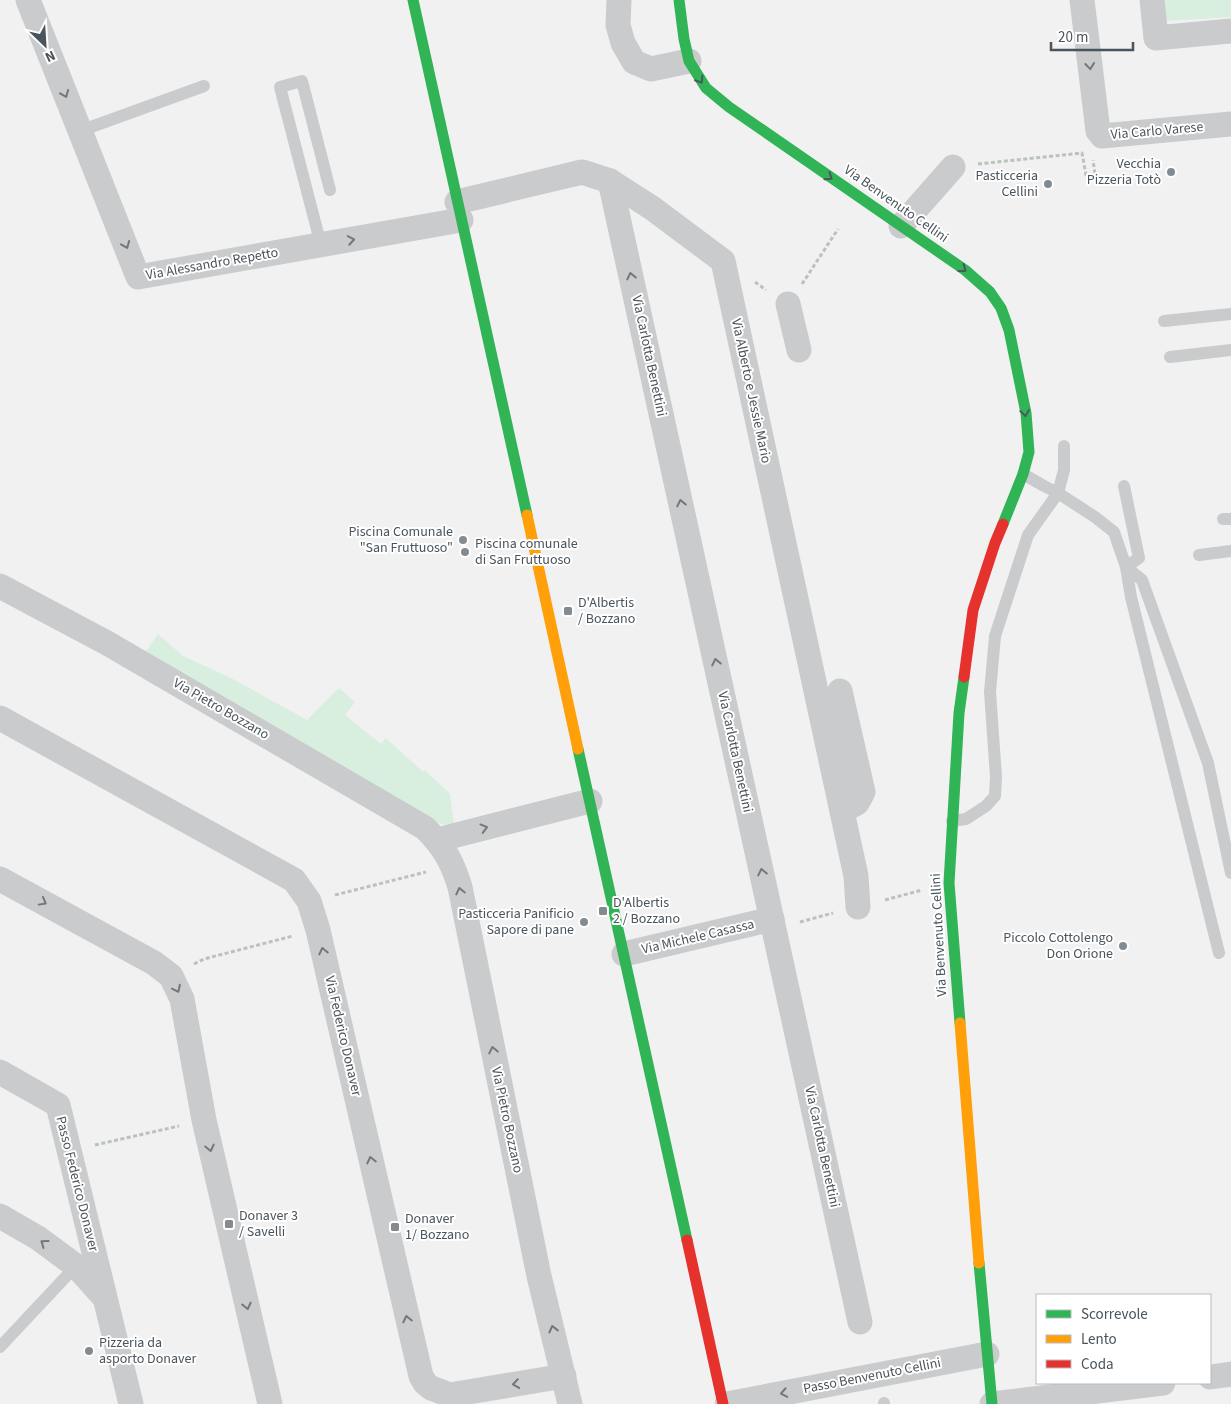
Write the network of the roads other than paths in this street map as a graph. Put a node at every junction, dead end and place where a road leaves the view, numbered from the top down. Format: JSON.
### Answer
{"nodes":[{"id":1,"x":28,"y":0,"type":"edge"},
{"id":2,"x":413,"y":0,"type":"edge"},
{"id":3,"x":619,"y":0,"type":"edge"},
{"id":4,"x":679,"y":0,"type":"edge"},
{"id":5,"x":1082,"y":0,"type":"edge"},
{"id":6,"x":1152,"y":0,"type":"edge"},
{"id":7,"x":1231,"y":31,"type":"edge"},
{"id":8,"x":689,"y":62,"type":"junction"},
{"id":9,"x":204,"y":86,"type":"dead end"},
{"id":10,"x":1231,"y":124,"type":"edge"},
{"id":11,"x":80,"y":131,"type":"junction"},
{"id":12,"x":953,"y":167,"type":"road end"},
{"id":13,"x":610,"y":181,"type":"junction"},
{"id":14,"x":330,"y":190,"type":"dead end"},
{"id":15,"x":459,"y":211,"type":"junction"},
{"id":16,"x":901,"y":226,"type":"junction"},
{"id":17,"x":321,"y":245,"type":"junction"},
{"id":18,"x":788,"y":304,"type":"road end"},
{"id":19,"x":1231,"y":314,"type":"edge"},
{"id":20,"x":1164,"y":321,"type":"dead end"},
{"id":21,"x":799,"y":350,"type":"dead end"},
{"id":22,"x":1231,"y":350,"type":"edge"},
{"id":23,"x":1170,"y":357,"type":"dead end"},
{"id":24,"x":1064,"y":446,"type":"dead end"},
{"id":25,"x":1023,"y":474,"type":"junction"},
{"id":26,"x":1124,"y":486,"type":"dead end"},
{"id":27,"x":1058,"y":493,"type":"junction"},
{"id":28,"x":1231,"y":551,"type":"edge"},
{"id":29,"x":1199,"y":555,"type":"dead end"},
{"id":30,"x":1126,"y":567,"type":"junction"},
{"id":31,"x":0,"y":586,"type":"edge"},
{"id":32,"x":840,"y":691,"type":"dead end"},
{"id":33,"x":0,"y":718,"type":"edge"},
{"id":34,"x":590,"y":801,"type":"junction"},
{"id":35,"x":842,"y":811,"type":"junction"},
{"id":36,"x":952,"y":821,"type":"junction"},
{"id":37,"x":437,"y":840,"type":"junction"},
{"id":38,"x":1231,"y":873,"type":"edge"},
{"id":39,"x":0,"y":879,"type":"edge"},
{"id":40,"x":858,"y":907,"type":"dead end"},
{"id":41,"x":772,"y":920,"type":"junction"},
{"id":42,"x":1219,"y":953,"type":"dead end"},
{"id":43,"x":624,"y":954,"type":"junction"},
{"id":44,"x":0,"y":1072,"type":"edge"},
{"id":45,"x":0,"y":1216,"type":"edge"},
{"id":46,"x":76,"y":1266,"type":"junction"},
{"id":47,"x":105,"y":1299,"type":"junction"},
{"id":48,"x":860,"y":1322,"type":"dead end"},
{"id":49,"x":0,"y":1347,"type":"edge"},
{"id":50,"x":987,"y":1354,"type":"junction"},
{"id":51,"x":1231,"y":1374,"type":"edge"},
{"id":52,"x":564,"y":1376,"type":"junction"},
{"id":53,"x":1211,"y":1377,"type":"edge"},
{"id":54,"x":1155,"y":1384,"type":"edge"},
{"id":55,"x":132,"y":1404,"type":"edge"},
{"id":56,"x":270,"y":1404,"type":"edge"},
{"id":57,"x":570,"y":1404,"type":"edge"},
{"id":58,"x":723,"y":1404,"type":"edge"},
{"id":59,"x":727,"y":1404,"type":"edge"},
{"id":60,"x":992,"y":1404,"type":"edge"}],
"edges":[{"from":1,"to":11,"type":"street","name":"Via Alessandro Repetto","one_way":true},
{"from":2,"to":15,"type":"street"},
{"from":3,"to":8,"type":"street"},
{"from":4,"to":8,"type":"street","name":"Via Benvenuto Cellini"},
{"from":5,"to":10,"type":"street","name":"Via Carlo Varese","one_way":true},
{"from":6,"to":7,"type":"street"},
{"from":8,"to":16,"type":"street","name":"Via Benvenuto Cellini","one_way":true},
{"from":9,"to":11,"type":"lane"},
{"from":11,"to":17,"type":"street","name":"Via Alessandro Repetto","one_way":true},
{"from":12,"to":16,"type":"street"},
{"from":13,"to":15,"type":"street"},
{"from":13,"to":35,"type":"street","name":"Via Alberto e Jessie Mario"},
{"from":41,"to":13,"type":"street","name":"Via Carlotta Benettini","one_way":true},
{"from":14,"to":17,"type":"lane"},
{"from":17,"to":15,"type":"street","name":"Via Alessandro Repetto","one_way":true},
{"from":15,"to":34,"type":"street"},
{"from":16,"to":25,"type":"street","name":"Via Benvenuto Cellini","one_way":true},
{"from":18,"to":21,"type":"street"},
{"from":19,"to":20,"type":"lane"},
{"from":22,"to":23,"type":"lane"},
{"from":24,"to":27,"type":"lane"},
{"from":25,"to":27,"type":"lane"},
{"from":25,"to":36,"type":"street","name":"Via Benvenuto Cellini"},
{"from":26,"to":30,"type":"lane"},
{"from":27,"to":30,"type":"lane"},
{"from":27,"to":36,"type":"lane"},
{"from":28,"to":29,"type":"lane"},
{"from":30,"to":38,"type":"lane"},
{"from":30,"to":42,"type":"lane"},
{"from":31,"to":37,"type":"street","name":"Via Pietro Bozzano"},
{"from":32,"to":35,"type":"street"},
{"from":52,"to":33,"type":"street","name":"Via Federico Donaver","one_way":true},
{"from":37,"to":34,"type":"street","one_way":true},
{"from":34,"to":43,"type":"street"},
{"from":35,"to":40,"type":"street","name":"Via Alberto e Jessie Mario"},
{"from":36,"to":50,"type":"street","name":"Via Benvenuto Cellini"},
{"from":52,"to":37,"type":"street","name":"Via Pietro Bozzano","one_way":true},
{"from":39,"to":56,"type":"street","one_way":true},
{"from":41,"to":43,"type":"street","name":"Via Michele Casassa"},
{"from":41,"to":48,"type":"street","name":"Via Carlotta Benettini"},
{"from":43,"to":58,"type":"street"},
{"from":44,"to":47,"type":"street","name":"Passo Federico Donaver"},
{"from":46,"to":45,"type":"street","one_way":true},
{"from":46,"to":47,"type":"street"},
{"from":46,"to":49,"type":"lane"},
{"from":47,"to":55,"type":"street"},
{"from":50,"to":59,"type":"street","name":"Passo Benvenuto Cellini","one_way":true},
{"from":50,"to":60,"type":"street","name":"Via Benvenuto Cellini"},
{"from":51,"to":53,"type":"street"},
{"from":52,"to":57,"type":"street","name":"Via Pietro Bozzano"},
{"from":54,"to":60,"type":"street"}]}
